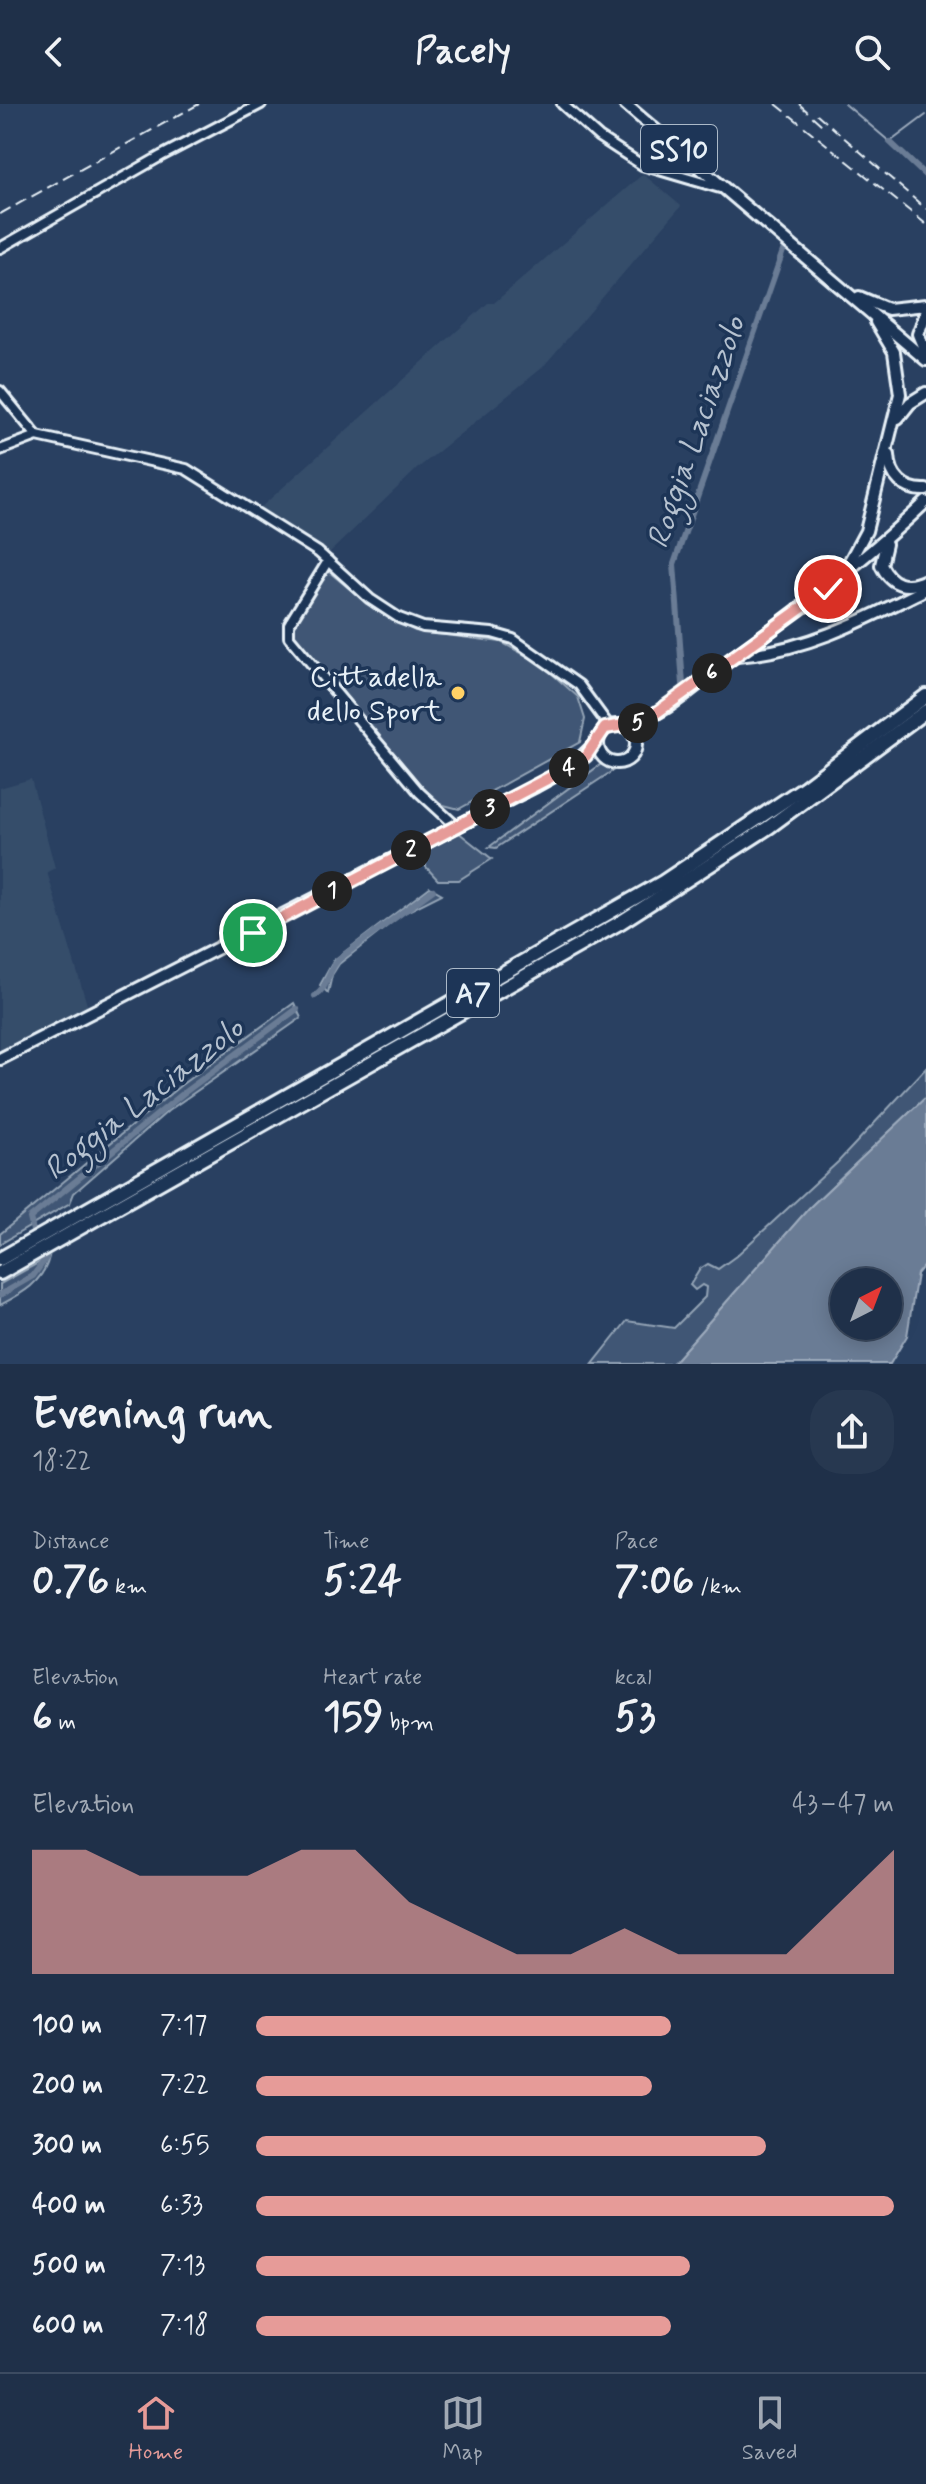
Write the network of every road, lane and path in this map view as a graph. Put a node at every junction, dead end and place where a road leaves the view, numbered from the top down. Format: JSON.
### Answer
{"nodes":[{"id":1,"x":261,"y":104,"type":"edge"},
{"id":2,"x":562,"y":104,"type":"edge"},
{"id":3,"x":625,"y":104,"type":"edge"},
{"id":4,"x":732,"y":195,"type":"junction"},
{"id":5,"x":0,"y":248,"type":"edge"},
{"id":6,"x":837,"y":284,"type":"junction"},
{"id":7,"x":862,"y":305,"type":"junction"},
{"id":8,"x":926,"y":305,"type":"edge"},
{"id":9,"x":926,"y":313,"type":"edge"},
{"id":10,"x":926,"y":353,"type":"edge"},
{"id":11,"x":926,"y":360,"type":"edge"},
{"id":12,"x":0,"y":391,"type":"edge"},
{"id":13,"x":926,"y":393,"type":"edge"},
{"id":14,"x":895,"y":423,"type":"junction"},
{"id":15,"x":37,"y":436,"type":"junction"},
{"id":16,"x":889,"y":446,"type":"junction"},
{"id":17,"x":0,"y":450,"type":"edge"},
{"id":18,"x":926,"y":490,"type":"edge"},
{"id":19,"x":926,"y":502,"type":"edge"},
{"id":20,"x":891,"y":536,"type":"junction"},
{"id":21,"x":328,"y":561,"type":"junction"},
{"id":22,"x":926,"y":580,"type":"edge"},
{"id":23,"x":828,"y":589,"type":"junction"},
{"id":24,"x":926,"y":589,"type":"edge"},
{"id":25,"x":735,"y":656,"type":"junction"},
{"id":26,"x":926,"y":696,"type":"edge"},
{"id":27,"x":926,"y":711,"type":"edge"},
{"id":28,"x":652,"y":716,"type":"junction"},
{"id":29,"x":621,"y":725,"type":"junction"},
{"id":30,"x":609,"y":726,"type":"junction"},
{"id":31,"x":597,"y":742,"type":"junction"},
{"id":32,"x":636,"y":744,"type":"junction"},
{"id":33,"x":606,"y":760,"type":"junction"},
{"id":34,"x":572,"y":766,"type":"junction"},
{"id":35,"x":456,"y":826,"type":"junction"},
{"id":36,"x":0,"y":1059,"type":"edge"},
{"id":37,"x":0,"y":1259,"type":"edge"},
{"id":38,"x":0,"y":1273,"type":"edge"}],
"edges":[{"from":1,"to":5,"type":"street"},
{"from":2,"to":4,"type":"street"},
{"from":3,"to":4,"type":"main road","number":"SS10"},
{"from":4,"to":6,"type":"main road","number":"SS10"},
{"from":6,"to":7,"type":"main road"},
{"from":6,"to":8,"type":"main road"},
{"from":7,"to":11,"type":"main road"},
{"from":7,"to":14,"type":"main road"},
{"from":9,"to":10,"type":"main road"},
{"from":12,"to":15,"type":"street"},
{"from":13,"to":14,"type":"main road"},
{"from":14,"to":16,"type":"main road"},
{"from":15,"to":17,"type":"street"},
{"from":15,"to":21,"type":"street"},
{"from":16,"to":18,"type":"main road"},
{"from":16,"to":23,"type":"main road"},
{"from":19,"to":20,"type":"main road"},
{"from":20,"to":22,"type":"main road"},
{"from":20,"to":23,"type":"main road"},
{"from":21,"to":30,"type":"street"},
{"from":21,"to":35,"type":"street"},
{"from":23,"to":25,"type":"main road"},
{"from":24,"to":25,"type":"main road"},
{"from":25,"to":28,"type":"main road"},
{"from":26,"to":37,"type":"highway","number":"A7"},
{"from":27,"to":38,"type":"highway","number":"A7"},
{"from":28,"to":29,"type":"main road"},
{"from":28,"to":32,"type":"main road"},
{"from":29,"to":30,"type":"main road"},
{"from":29,"to":32,"type":"main road"},
{"from":30,"to":31,"type":"main road"},
{"from":31,"to":33,"type":"main road"},
{"from":31,"to":34,"type":"main road"},
{"from":32,"to":33,"type":"main road"},
{"from":33,"to":34,"type":"main road"},
{"from":34,"to":35,"type":"main road"},
{"from":35,"to":36,"type":"main road"}]}
